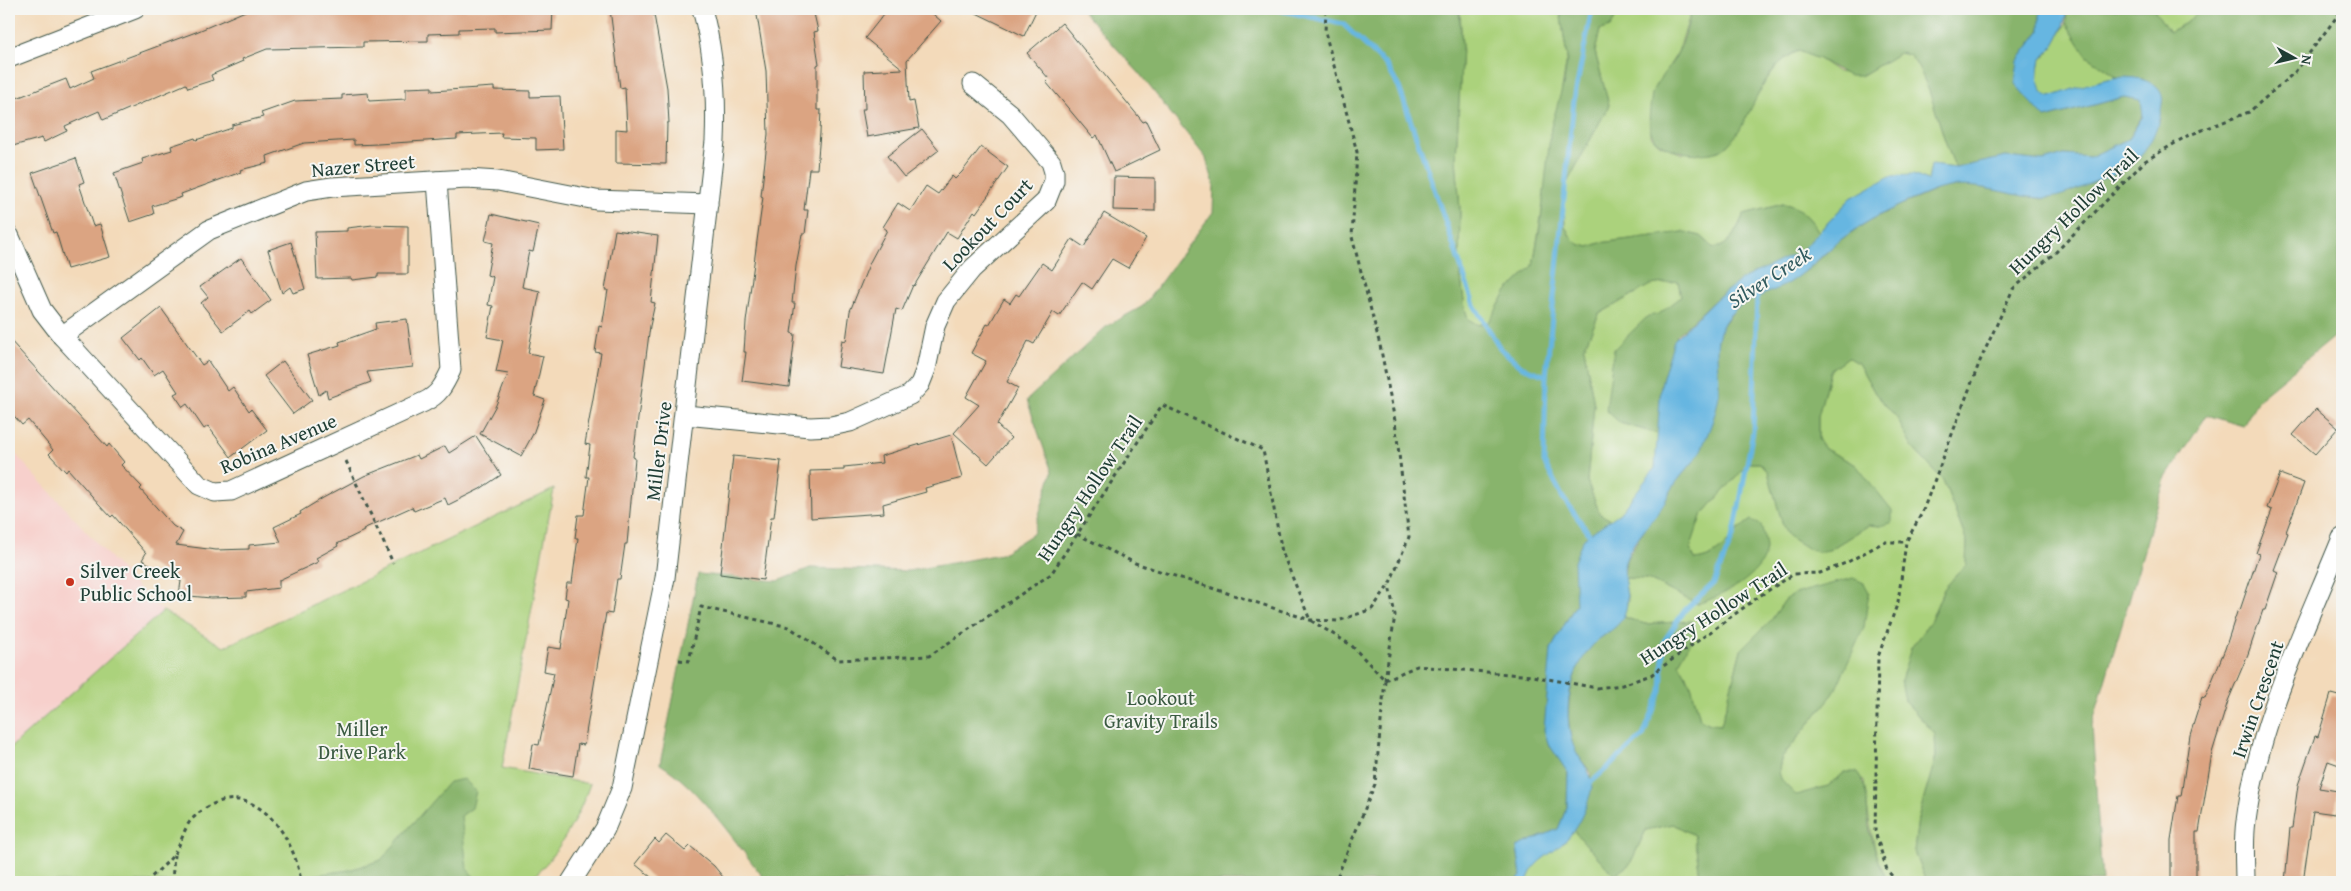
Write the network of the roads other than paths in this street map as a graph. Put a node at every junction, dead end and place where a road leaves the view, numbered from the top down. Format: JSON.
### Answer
{"nodes":[{"id":1,"x":135,"y":9,"type":"edge"},
{"id":2,"x":702,"y":9,"type":"edge"},
{"id":3,"x":9,"y":58,"type":"edge"},
{"id":4,"x":973,"y":84,"type":"dead end"},
{"id":5,"x":437,"y":181,"type":"junction"},
{"id":6,"x":708,"y":204,"type":"junction"},
{"id":7,"x":9,"y":235,"type":"edge"},
{"id":8,"x":62,"y":336,"type":"junction"},
{"id":9,"x":685,"y":415,"type":"junction"},
{"id":10,"x":2342,"y":538,"type":"edge"},
{"id":11,"x":577,"y":880,"type":"edge"},
{"id":12,"x":2246,"y":882,"type":"edge"}],
"edges":[{"from":1,"to":3,"type":"street"},
{"from":2,"to":6,"type":"street","name":"Miller Drive"},
{"from":4,"to":9,"type":"street","name":"Lookout Court"},
{"from":5,"to":6,"type":"street","name":"Nazer Street"},
{"from":5,"to":8,"type":"street","name":"Nazer Street"},
{"from":5,"to":8,"type":"street","name":"Robina Avenue"},
{"from":6,"to":9,"type":"street","name":"Miller Drive"},
{"from":7,"to":8,"type":"street","name":"Robina Avenue"},
{"from":9,"to":11,"type":"street","name":"Miller Drive"},
{"from":10,"to":12,"type":"street","name":"Irwin Crescent"}]}
